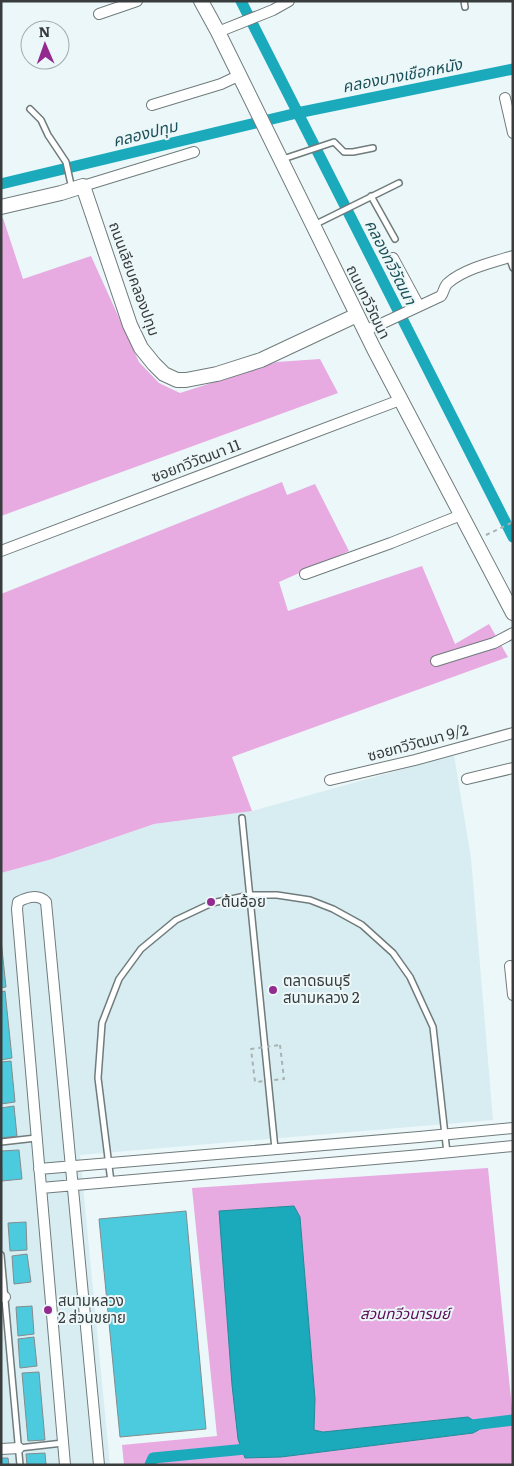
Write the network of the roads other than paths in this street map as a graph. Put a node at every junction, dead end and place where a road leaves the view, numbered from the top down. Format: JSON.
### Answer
{"nodes":[{"id":1,"x":137,"y":1,"type":"edge"},
{"id":2,"x":201,"y":1,"type":"edge"},
{"id":3,"x":289,"y":1,"type":"edge"},
{"id":4,"x":99,"y":14,"type":"dead end"},
{"id":5,"x":218,"y":32,"type":"junction"},
{"id":6,"x":238,"y":76,"type":"junction"},
{"id":7,"x":505,"y":98,"type":"dead end"},
{"id":8,"x":152,"y":105,"type":"dead end"},
{"id":9,"x":30,"y":109,"type":"dead end"},
{"id":10,"x":513,"y":133,"type":"edge"},
{"id":11,"x":372,"y":148,"type":"dead end"},
{"id":12,"x":194,"y":152,"type":"dead end"},
{"id":13,"x":280,"y":160,"type":"junction"},
{"id":14,"x":399,"y":183,"type":"dead end"},
{"id":15,"x":76,"y":187,"type":"junction"},
{"id":16,"x":372,"y":196,"type":"junction"},
{"id":17,"x":1,"y":207,"type":"edge"},
{"id":18,"x":312,"y":225,"type":"junction"},
{"id":19,"x":394,"y":240,"type":"dead end"},
{"id":20,"x":511,"y":256,"type":"edge"},
{"id":21,"x":393,"y":258,"type":"dead end"},
{"id":22,"x":513,"y":268,"type":"edge"},
{"id":23,"x":419,"y":306,"type":"junction"},
{"id":24,"x":357,"y":315,"type":"junction"},
{"id":25,"x":366,"y":330,"type":"junction"},
{"id":26,"x":400,"y":400,"type":"junction"},
{"id":27,"x":461,"y":515,"type":"junction"},
{"id":28,"x":1,"y":551,"type":"edge"},
{"id":29,"x":304,"y":574,"type":"dead end"},
{"id":30,"x":513,"y":613,"type":"edge"},
{"id":31,"x":513,"y":633,"type":"edge"},
{"id":32,"x":436,"y":661,"type":"dead end"},
{"id":33,"x":513,"y":733,"type":"edge"},
{"id":34,"x":513,"y":768,"type":"edge"},
{"id":35,"x":467,"y":779,"type":"dead end"},
{"id":36,"x":330,"y":780,"type":"dead end"},
{"id":37,"x":242,"y":818,"type":"dead end"},
{"id":38,"x":250,"y":895,"type":"junction"},
{"id":39,"x":510,"y":966,"type":"dead end"},
{"id":40,"x":513,"y":995,"type":"edge"},
{"id":41,"x":513,"y":1128,"type":"edge"},
{"id":42,"x":445,"y":1134,"type":"junction"},
{"id":43,"x":36,"y":1138,"type":"junction"},
{"id":44,"x":1,"y":1142,"type":"edge"},
{"id":45,"x":513,"y":1146,"type":"edge"},
{"id":46,"x":275,"y":1149,"type":"junction"},
{"id":47,"x":447,"y":1153,"type":"junction"},
{"id":48,"x":109,"y":1164,"type":"junction"},
{"id":49,"x":71,"y":1167,"type":"junction"},
{"id":50,"x":39,"y":1170,"type":"junction"},
{"id":51,"x":111,"y":1182,"type":"junction"},
{"id":52,"x":73,"y":1185,"type":"junction"},
{"id":53,"x":41,"y":1188,"type":"junction"},
{"id":54,"x":1,"y":1255,"type":"edge"},
{"id":55,"x":3,"y":1297,"type":"edge"},
{"id":56,"x":63,"y":1444,"type":"junction"},
{"id":57,"x":19,"y":1448,"type":"junction"},
{"id":58,"x":1,"y":1449,"type":"edge"},
{"id":59,"x":20,"y":1465,"type":"edge"},
{"id":60,"x":65,"y":1465,"type":"edge"},
{"id":61,"x":99,"y":1465,"type":"edge"}],
"edges":[{"from":1,"to":4,"type":"street"},
{"from":2,"to":5,"type":"main road","name":"ถนนทวีวัฒนา"},
{"from":3,"to":5,"type":"street"},
{"from":5,"to":6,"type":"main road","name":"ถนนทวีวัฒนา"},
{"from":6,"to":8,"type":"street"},
{"from":6,"to":13,"type":"main road","name":"ถนนทวีวัฒนา"},
{"from":7,"to":10,"type":"street"},
{"from":9,"to":15,"type":"lane"},
{"from":11,"to":13,"type":"lane"},
{"from":12,"to":15,"type":"street"},
{"from":13,"to":18,"type":"main road","name":"ถนนทวีวัฒนา"},
{"from":14,"to":16,"type":"lane"},
{"from":15,"to":17,"type":"main road"},
{"from":15,"to":24,"type":"main road","name":"ถนนเลียบคลองปทุม"},
{"from":16,"to":18,"type":"lane"},
{"from":16,"to":19,"type":"lane"},
{"from":18,"to":24,"type":"main road","name":"ถนนทวีวัฒนา"},
{"from":20,"to":22,"type":"lane"},
{"from":20,"to":23,"type":"street"},
{"from":21,"to":23,"type":"street"},
{"from":23,"to":25,"type":"street"},
{"from":24,"to":25,"type":"main road","name":"ถนนทวีวัฒนา"},
{"from":25,"to":26,"type":"main road","name":"ถนนทวีวัฒนา"},
{"from":26,"to":27,"type":"main road","name":"ถนนทวีวัฒนา"},
{"from":26,"to":28,"type":"street","name":"ซอยทวีวัฒนา 11"},
{"from":27,"to":29,"type":"street"},
{"from":27,"to":30,"type":"main road","name":"ถนนทวีวัฒนา"},
{"from":31,"to":32,"type":"street"},
{"from":33,"to":36,"type":"street","name":"ซอยทวีวัฒนา 9/2"},
{"from":34,"to":35,"type":"street"},
{"from":37,"to":38,"type":"lane"},
{"from":38,"to":42,"type":"lane"},
{"from":38,"to":46,"type":"lane"},
{"from":38,"to":48,"type":"lane"},
{"from":39,"to":40,"type":"street"},
{"from":41,"to":42,"type":"street"},
{"from":42,"to":46,"type":"street"},
{"from":42,"to":47,"type":"lane"},
{"from":43,"to":44,"type":"lane"},
{"from":43,"to":49,"type":"street"},
{"from":43,"to":50,"type":"street"},
{"from":45,"to":47,"type":"street"},
{"from":46,"to":48,"type":"street"},
{"from":47,"to":51,"type":"street"},
{"from":48,"to":49,"type":"street"},
{"from":48,"to":51,"type":"lane"},
{"from":49,"to":50,"type":"street"},
{"from":49,"to":52,"type":"street"},
{"from":50,"to":53,"type":"street"},
{"from":51,"to":52,"type":"street"},
{"from":52,"to":53,"type":"street"},
{"from":52,"to":61,"type":"street"},
{"from":53,"to":56,"type":"street"},
{"from":54,"to":55,"type":"lane"},
{"from":55,"to":57,"type":"lane"},
{"from":56,"to":57,"type":"lane"},
{"from":56,"to":60,"type":"street"},
{"from":57,"to":58,"type":"street"},
{"from":57,"to":59,"type":"lane"}]}
